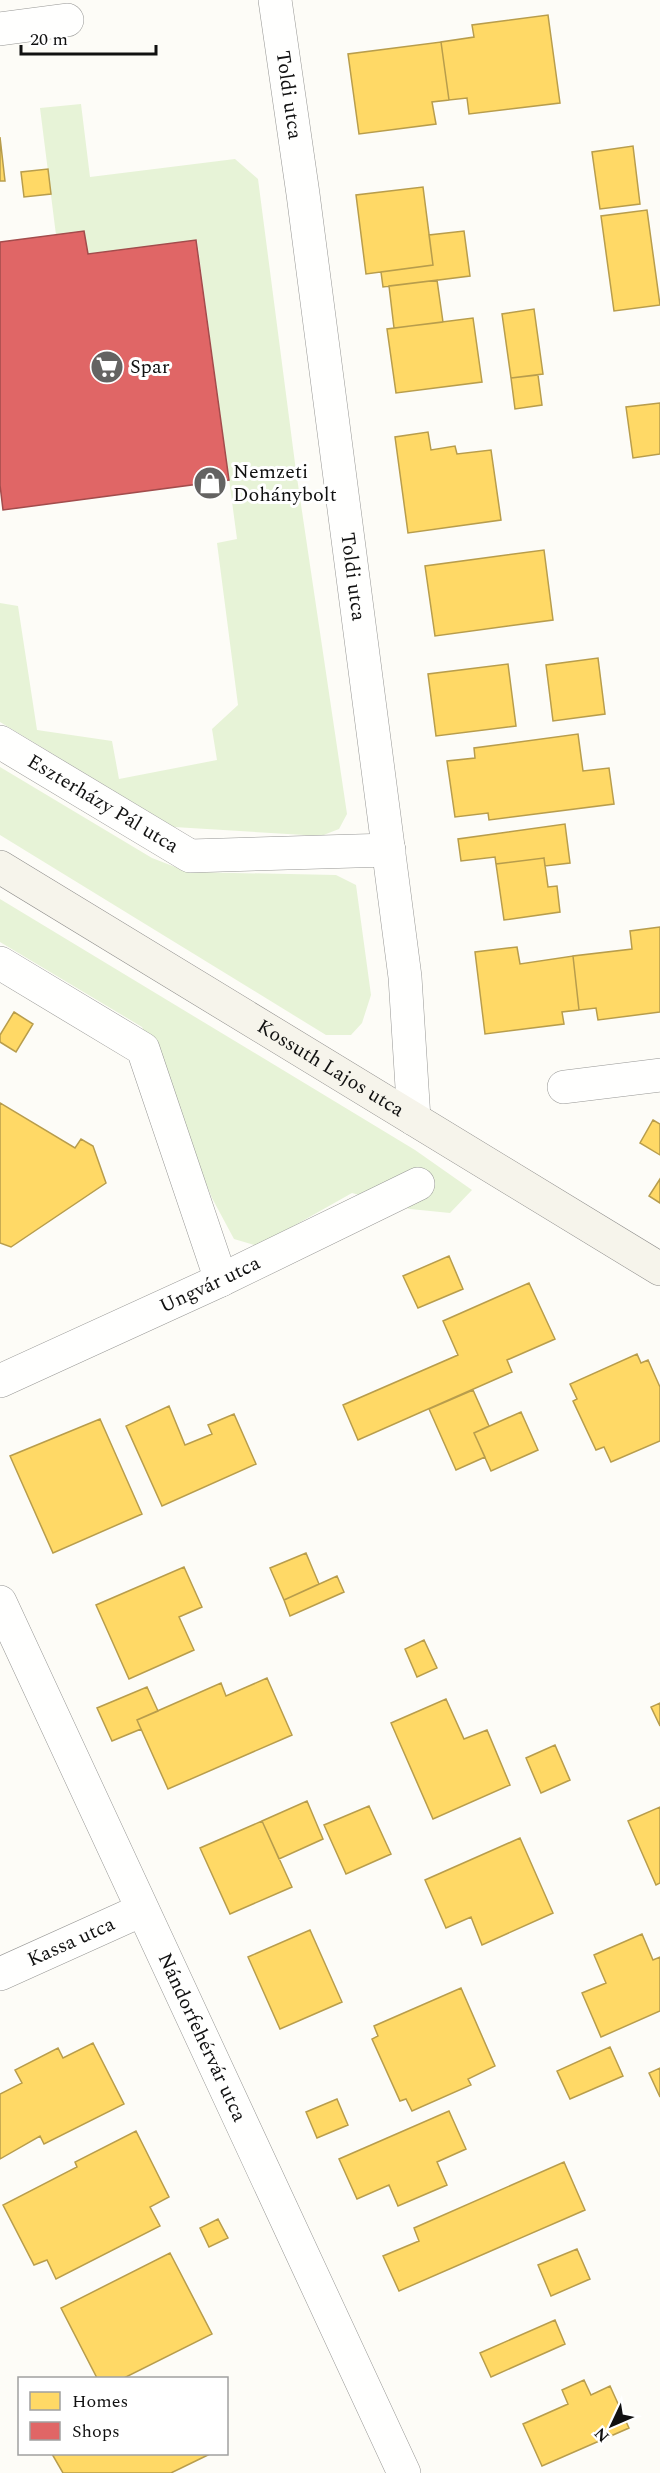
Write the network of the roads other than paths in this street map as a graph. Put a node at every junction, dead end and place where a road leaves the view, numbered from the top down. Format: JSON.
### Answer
{"nodes":[{"id":1,"x":275,"y":0,"type":"edge"},
{"id":2,"x":67,"y":20,"type":"dead end"},
{"id":3,"x":0,"y":29,"type":"edge"},
{"id":4,"x":0,"y":742,"type":"edge"},
{"id":5,"x":388,"y":850,"type":"junction"},
{"id":6,"x":0,"y":867,"type":"edge"},
{"id":7,"x":0,"y":963,"type":"edge"},
{"id":8,"x":660,"y":1075,"type":"edge"},
{"id":9,"x":564,"y":1087,"type":"dead end"},
{"id":10,"x":414,"y":1119,"type":"junction"},
{"id":11,"x":418,"y":1184,"type":"dead end"},
{"id":12,"x":660,"y":1269,"type":"edge"},
{"id":13,"x":221,"y":1280,"type":"junction"},
{"id":14,"x":0,"y":1381,"type":"edge"},
{"id":15,"x":0,"y":1602,"type":"edge"},
{"id":16,"x":142,"y":1910,"type":"junction"},
{"id":17,"x":0,"y":1974,"type":"edge"},
{"id":18,"x":397,"y":2471,"type":"edge"}],
"edges":[{"from":1,"to":5,"type":"street","name":"Toldi utca"},
{"from":2,"to":3,"type":"street"},
{"from":4,"to":5,"type":"street","name":"Eszterházy Pál utca"},
{"from":5,"to":10,"type":"street","name":"Toldi utca"},
{"from":6,"to":10,"type":"street","name":"Kossuth Lajos utca"},
{"from":7,"to":13,"type":"street"},
{"from":8,"to":9,"type":"street"},
{"from":10,"to":12,"type":"street","name":"Kossuth Lajos utca"},
{"from":11,"to":13,"type":"street","name":"Ungvár utca"},
{"from":13,"to":14,"type":"street","name":"Ungvár utca"},
{"from":15,"to":16,"type":"street","name":"Nándorfehérvár utca"},
{"from":16,"to":17,"type":"street","name":"Kassa utca"},
{"from":16,"to":18,"type":"street","name":"Nándorfehérvár utca"}]}
